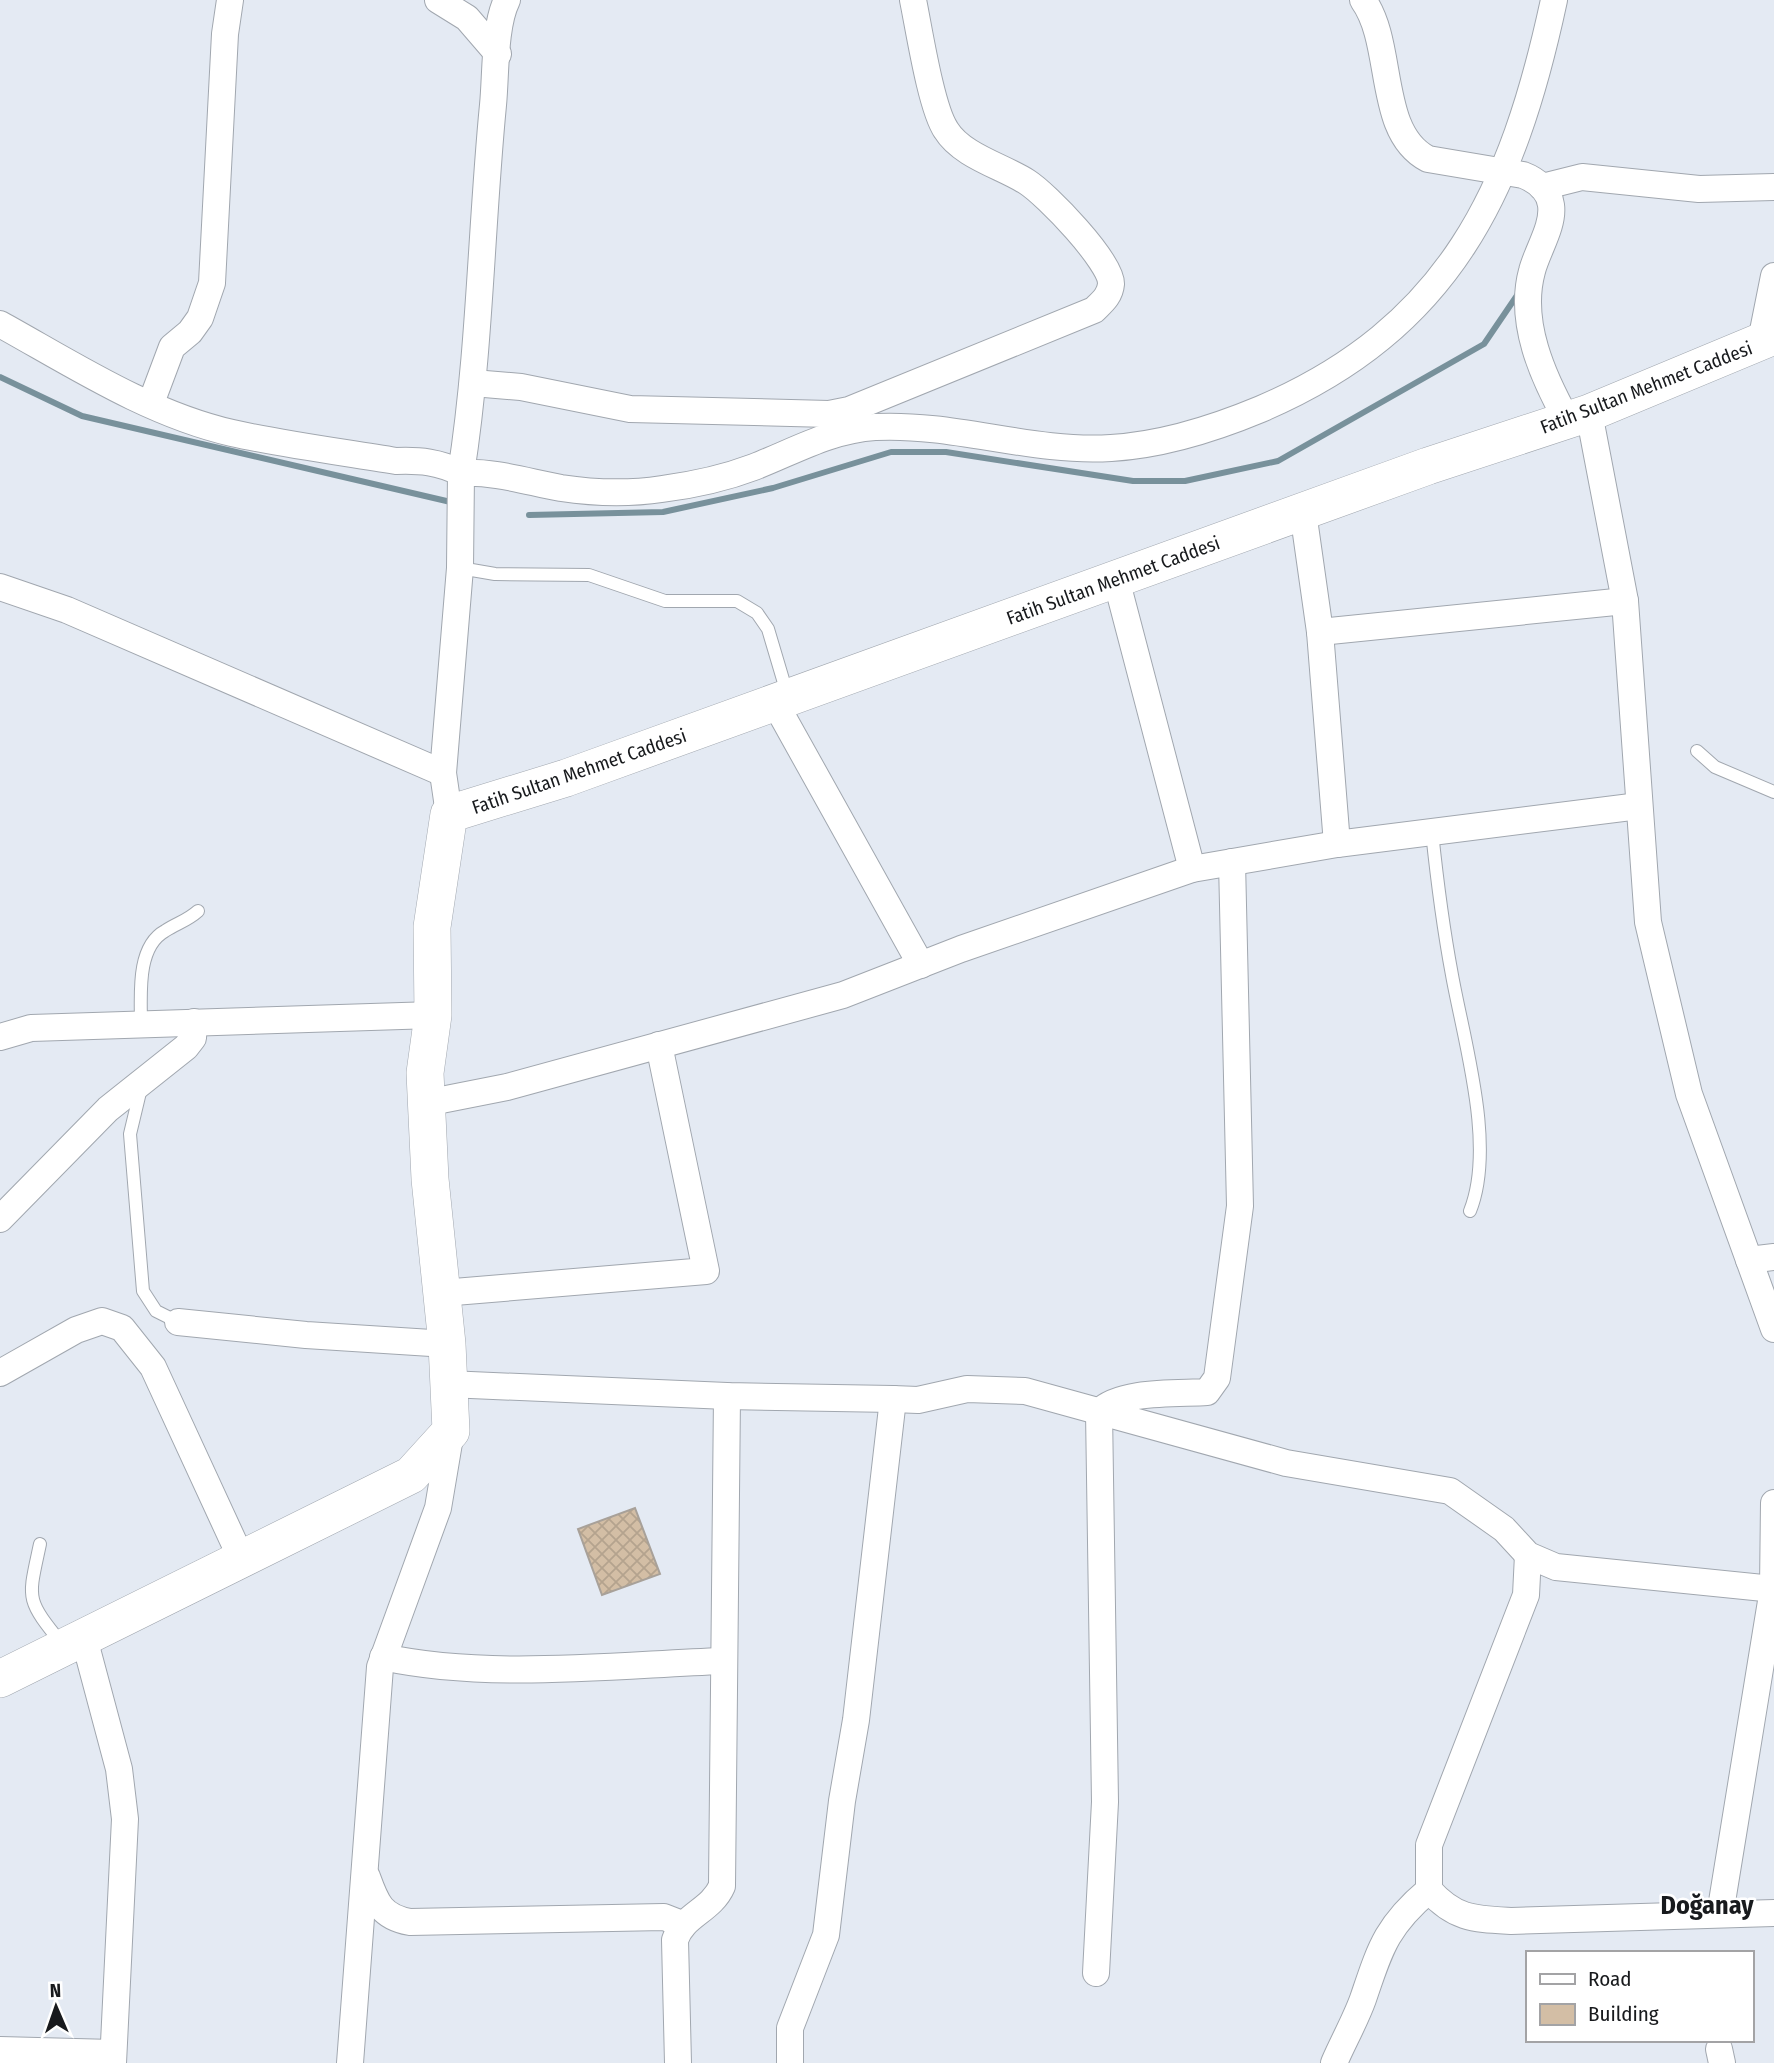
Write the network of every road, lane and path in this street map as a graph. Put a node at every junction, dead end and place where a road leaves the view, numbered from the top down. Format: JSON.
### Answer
{"nodes":[{"id":1,"x":230,"y":0,"type":"edge"},
{"id":2,"x":438,"y":0,"type":"edge"},
{"id":3,"x":508,"y":0,"type":"edge"},
{"id":4,"x":913,"y":0,"type":"edge"},
{"id":5,"x":1363,"y":0,"type":"edge"},
{"id":6,"x":1554,"y":0,"type":"edge"},
{"id":7,"x":498,"y":54,"type":"junction"},
{"id":8,"x":1503,"y":171,"type":"junction"},
{"id":9,"x":1542,"y":187,"type":"junction"},
{"id":10,"x":1774,"y":187,"type":"edge"},
{"id":11,"x":1774,"y":276,"type":"edge"},
{"id":12,"x":0,"y":324,"type":"edge"},
{"id":13,"x":1768,"y":339,"type":"edge"},
{"id":14,"x":473,"y":383,"type":"junction"},
{"id":15,"x":151,"y":403,"type":"junction"},
{"id":16,"x":1578,"y":416,"type":"junction"},
{"id":17,"x":461,"y":473,"type":"junction"},
{"id":18,"x":1303,"y":512,"type":"junction"},
{"id":19,"x":460,"y":568,"type":"junction"},
{"id":20,"x":1116,"y":579,"type":"junction"},
{"id":21,"x":0,"y":587,"type":"edge"},
{"id":22,"x":1625,"y":601,"type":"junction"},
{"id":23,"x":1320,"y":632,"type":"junction"},
{"id":24,"x":781,"y":700,"type":"junction"},
{"id":25,"x":1697,"y":751,"type":"dead end"},
{"id":26,"x":443,"y":773,"type":"junction"},
{"id":27,"x":1774,"y":792,"type":"edge"},
{"id":28,"x":1639,"y":806,"type":"junction"},
{"id":29,"x":449,"y":814,"type":"junction"},
{"id":30,"x":1432,"y":832,"type":"junction"},
{"id":31,"x":1337,"y":844,"type":"junction"},
{"id":32,"x":1231,"y":862,"type":"junction"},
{"id":33,"x":1192,"y":869,"type":"junction"},
{"id":34,"x":198,"y":911,"type":"dead end"},
{"id":35,"x":921,"y":965,"type":"junction"},
{"id":36,"x":433,"y":1014,"type":"junction"},
{"id":37,"x":194,"y":1022,"type":"junction"},
{"id":38,"x":141,"y":1024,"type":"junction"},
{"id":39,"x":0,"y":1037,"type":"edge"},
{"id":40,"x":659,"y":1045,"type":"junction"},
{"id":41,"x":142,"y":1081,"type":"junction"},
{"id":42,"x":426,"y":1103,"type":"junction"},
{"id":43,"x":1470,"y":1210,"type":"dead end"},
{"id":44,"x":0,"y":1219,"type":"edge"},
{"id":45,"x":1761,"y":1259,"type":"edge"},
{"id":46,"x":442,"y":1293,"type":"junction"},
{"id":47,"x":178,"y":1322,"type":"joint"},
{"id":48,"x":1774,"y":1329,"type":"edge"},
{"id":49,"x":447,"y":1344,"type":"junction"},
{"id":50,"x":0,"y":1373,"type":"edge"},
{"id":51,"x":448,"y":1384,"type":"junction"},
{"id":52,"x":727,"y":1396,"type":"junction"},
{"id":53,"x":893,"y":1399,"type":"junction"},
{"id":54,"x":1099,"y":1412,"type":"junction"},
{"id":55,"x":451,"y":1431,"type":"junction"},
{"id":56,"x":1774,"y":1503,"type":"edge"},
{"id":57,"x":40,"y":1544,"type":"dead end"},
{"id":58,"x":1528,"y":1555,"type":"junction"},
{"id":59,"x":242,"y":1560,"type":"junction"},
{"id":60,"x":1773,"y":1589,"type":"edge"},
{"id":61,"x":74,"y":1642,"type":"junction"},
{"id":62,"x":383,"y":1657,"type":"junction"},
{"id":63,"x":722,"y":1661,"type":"junction"},
{"id":64,"x":0,"y":1679,"type":"edge"},
{"id":65,"x":365,"y":1868,"type":"junction"},
{"id":66,"x":1429,"y":1890,"type":"junction"},
{"id":67,"x":1774,"y":1913,"type":"edge"},
{"id":68,"x":1720,"y":1914,"type":"junction"},
{"id":69,"x":682,"y":1924,"type":"junction"},
{"id":70,"x":1096,"y":1973,"type":"dead end"},
{"id":71,"x":0,"y":2050,"type":"edge"},
{"id":72,"x":113,"y":2058,"type":"edge"},
{"id":73,"x":351,"y":2063,"type":"edge"},
{"id":74,"x":678,"y":2063,"type":"edge"},
{"id":75,"x":790,"y":2063,"type":"edge"},
{"id":76,"x":1334,"y":2063,"type":"edge"}],
"edges":[{"from":1,"to":15,"type":"street"},
{"from":2,"to":7,"type":"street"},
{"from":3,"to":7,"type":"street"},
{"from":4,"to":14,"type":"street"},
{"from":5,"to":8,"type":"street"},
{"from":6,"to":8,"type":"street"},
{"from":7,"to":14,"type":"street"},
{"from":8,"to":9,"type":"street"},
{"from":8,"to":17,"type":"street"},
{"from":9,"to":10,"type":"street"},
{"from":9,"to":16,"type":"street"},
{"from":11,"to":13,"type":"street"},
{"from":12,"to":15,"type":"street"},
{"from":13,"to":16,"type":"street","name":"Fatih Sultan Mehmet Caddesi"},
{"from":14,"to":17,"type":"street"},
{"from":15,"to":17,"type":"street"},
{"from":16,"to":18,"type":"street","name":"Fatih Sultan Mehmet Caddesi"},
{"from":16,"to":22,"type":"street"},
{"from":17,"to":19,"type":"street"},
{"from":18,"to":20,"type":"street","name":"Fatih Sultan Mehmet Caddesi"},
{"from":18,"to":23,"type":"street"},
{"from":19,"to":24,"type":"lane"},
{"from":19,"to":26,"type":"street"},
{"from":20,"to":24,"type":"street","name":"Fatih Sultan Mehmet Caddesi"},
{"from":20,"to":33,"type":"street"},
{"from":21,"to":26,"type":"street"},
{"from":22,"to":23,"type":"street"},
{"from":22,"to":28,"type":"street"},
{"from":23,"to":31,"type":"street"},
{"from":24,"to":29,"type":"street","name":"Fatih Sultan Mehmet Caddesi"},
{"from":24,"to":35,"type":"street"},
{"from":25,"to":27,"type":"lane"},
{"from":26,"to":29,"type":"street"},
{"from":28,"to":30,"type":"street"},
{"from":28,"to":45,"type":"street"},
{"from":29,"to":36,"type":"street"},
{"from":30,"to":31,"type":"street"},
{"from":30,"to":43,"type":"lane"},
{"from":31,"to":32,"type":"street"},
{"from":32,"to":33,"type":"street"},
{"from":32,"to":54,"type":"street"},
{"from":33,"to":35,"type":"street"},
{"from":34,"to":38,"type":"lane"},
{"from":35,"to":40,"type":"street"},
{"from":36,"to":37,"type":"street"},
{"from":36,"to":42,"type":"street"},
{"from":37,"to":38,"type":"street"},
{"from":37,"to":41,"type":"street"},
{"from":38,"to":39,"type":"street"},
{"from":40,"to":42,"type":"street"},
{"from":40,"to":46,"type":"street"},
{"from":41,"to":44,"type":"street"},
{"from":41,"to":47,"type":"lane"},
{"from":42,"to":46,"type":"street"},
{"from":45,"to":48,"type":"street"},
{"from":46,"to":49,"type":"street"},
{"from":47,"to":49,"type":"street"},
{"from":49,"to":51,"type":"street"},
{"from":50,"to":59,"type":"street"},
{"from":51,"to":52,"type":"street"},
{"from":51,"to":55,"type":"street"},
{"from":52,"to":53,"type":"street"},
{"from":52,"to":63,"type":"street"},
{"from":53,"to":54,"type":"street"},
{"from":53,"to":75,"type":"street"},
{"from":54,"to":58,"type":"street"},
{"from":54,"to":70,"type":"street"},
{"from":55,"to":59,"type":"street"},
{"from":55,"to":62,"type":"street"},
{"from":56,"to":60,"type":"street"},
{"from":57,"to":61,"type":"lane"},
{"from":58,"to":60,"type":"street"},
{"from":58,"to":66,"type":"street"},
{"from":59,"to":61,"type":"street"},
{"from":60,"to":68,"type":"street"},
{"from":61,"to":64,"type":"street"},
{"from":61,"to":72,"type":"street"},
{"from":62,"to":63,"type":"street"},
{"from":62,"to":65,"type":"street"},
{"from":63,"to":69,"type":"street"},
{"from":65,"to":69,"type":"street"},
{"from":65,"to":73,"type":"street"},
{"from":66,"to":68,"type":"street"},
{"from":66,"to":76,"type":"street"},
{"from":67,"to":68,"type":"street"},
{"from":69,"to":74,"type":"street"},
{"from":71,"to":72,"type":"street"}]}
